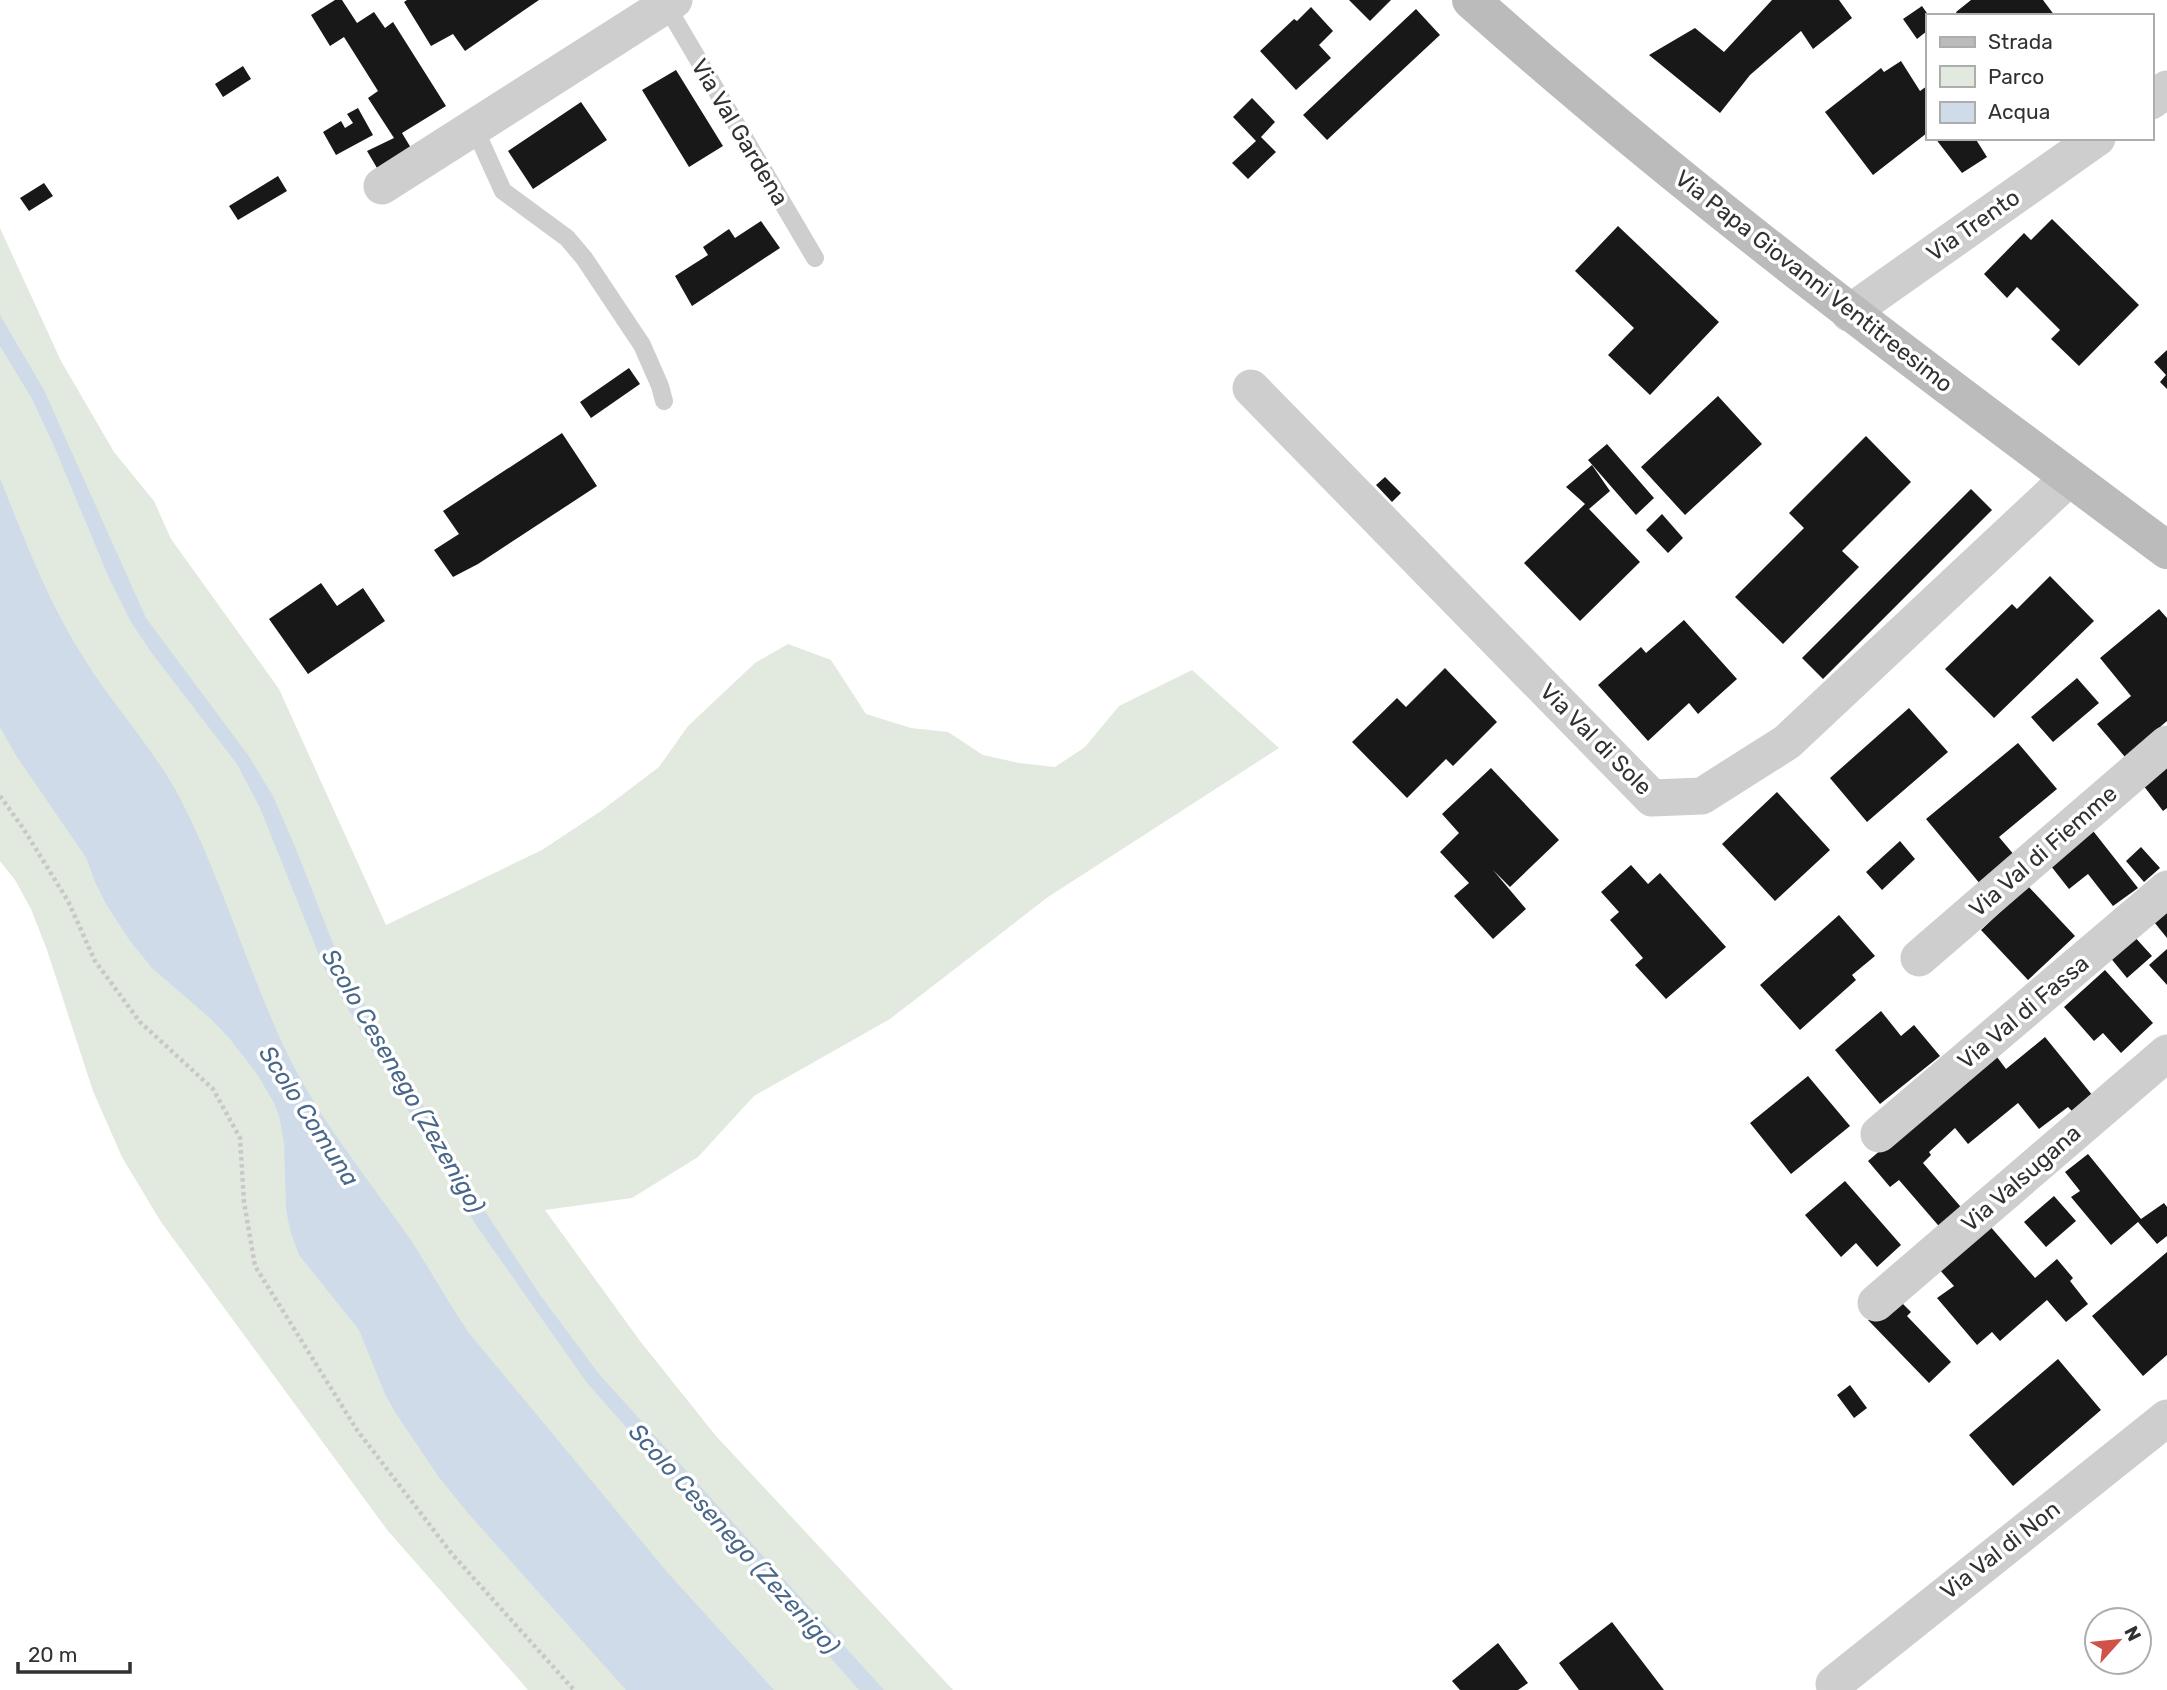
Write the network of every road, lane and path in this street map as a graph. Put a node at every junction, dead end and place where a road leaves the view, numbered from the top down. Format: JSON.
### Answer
{"nodes":[{"id":1,"x":1471,"y":0,"type":"edge"},
{"id":2,"x":670,"y":3,"type":"edge"},
{"id":3,"x":474,"y":127,"type":"junction"},
{"id":4,"x":2094,"y":140,"type":"edge"},
{"id":5,"x":382,"y":186,"type":"dead end"},
{"id":6,"x":814,"y":258,"type":"dead end"},
{"id":7,"x":1849,"y":313,"type":"junction"},
{"id":8,"x":1251,"y":388,"type":"dead end"},
{"id":9,"x":664,"y":401,"type":"dead end"},
{"id":10,"x":2069,"y":478,"type":"junction"},
{"id":11,"x":2167,"y":551,"type":"edge"},
{"id":12,"x":2167,"y":744,"type":"edge"},
{"id":13,"x":0,"y":796,"type":"edge"},
{"id":14,"x":2167,"y":889,"type":"edge"},
{"id":15,"x":1919,"y":958,"type":"dead end"},
{"id":16,"x":2167,"y":1054,"type":"edge"},
{"id":17,"x":1879,"y":1134,"type":"dead end"},
{"id":18,"x":1875,"y":1303,"type":"dead end"},
{"id":19,"x":2167,"y":1418,"type":"edge"},
{"id":20,"x":1834,"y":1684,"type":"dead end"},
{"id":21,"x":575,"y":1690,"type":"edge"}],
"edges":[{"from":1,"to":7,"type":"main road","name":"Via Papa Giovanni Ventitreesimo"},
{"from":2,"to":3,"type":"street","name":"Via Val Gardena"},
{"from":2,"to":6,"type":"lane","name":"Via Val Gardena"},
{"from":3,"to":5,"type":"street","name":"Via Val Gardena"},
{"from":3,"to":9,"type":"lane"},
{"from":4,"to":7,"type":"street","name":"Via Trento"},
{"from":7,"to":10,"type":"main road","name":"Via Papa Giovanni Ventitreesimo"},
{"from":8,"to":10,"type":"street","name":"Via Val di Sole"},
{"from":10,"to":11,"type":"main road","name":"Via Papa Giovanni Ventitreesimo"},
{"from":12,"to":15,"type":"street","name":"Via Val di Fiemme"},
{"from":13,"to":21,"type":"path"},
{"from":14,"to":17,"type":"street","name":"Via Val di Fassa"},
{"from":16,"to":18,"type":"street","name":"Via Valsugana"},
{"from":19,"to":20,"type":"street","name":"Via Val di Non"}]}
